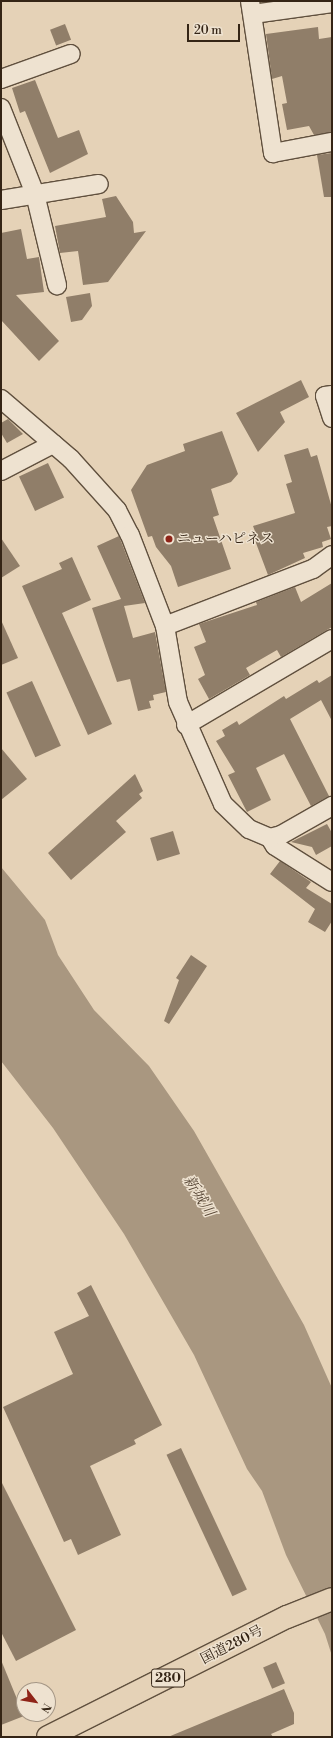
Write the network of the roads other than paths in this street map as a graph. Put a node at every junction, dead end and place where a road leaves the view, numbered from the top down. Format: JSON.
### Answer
{"nodes":[{"id":1,"x":332,"y":3,"type":"edge"},
{"id":2,"x":252,"y":8,"type":"edge"},
{"id":3,"x":71,"y":54,"type":"dead end"},
{"id":4,"x":1,"y":79,"type":"edge"},
{"id":5,"x":1,"y":108,"type":"edge"},
{"id":6,"x":332,"y":142,"type":"edge"},
{"id":7,"x":99,"y":184,"type":"dead end"},
{"id":8,"x":35,"y":194,"type":"junction"},
{"id":9,"x":1,"y":200,"type":"edge"},
{"id":10,"x":57,"y":285,"type":"dead end"},
{"id":11,"x":332,"y":395,"type":"edge"},
{"id":12,"x":1,"y":399,"type":"edge"},
{"id":13,"x":332,"y":418,"type":"edge"},
{"id":14,"x":53,"y":444,"type":"junction"},
{"id":15,"x":1,"y":471,"type":"edge"},
{"id":16,"x":332,"y":555,"type":"edge"},
{"id":17,"x":165,"y":626,"type":"junction"},
{"id":18,"x":332,"y":639,"type":"edge"},
{"id":19,"x":186,"y":725,"type":"junction"},
{"id":20,"x":332,"y":806,"type":"edge"},
{"id":21,"x":270,"y":838,"type":"junction"},
{"id":22,"x":332,"y":882,"type":"edge"},
{"id":23,"x":332,"y":1599,"type":"edge"},
{"id":24,"x":48,"y":1737,"type":"edge"}],
"edges":[{"from":1,"to":2,"type":"street"},
{"from":2,"to":6,"type":"street"},
{"from":3,"to":4,"type":"street"},
{"from":5,"to":8,"type":"street"},
{"from":7,"to":8,"type":"street"},
{"from":8,"to":9,"type":"street"},
{"from":8,"to":10,"type":"street"},
{"from":11,"to":13,"type":"street"},
{"from":12,"to":14,"type":"street"},
{"from":14,"to":15,"type":"street"},
{"from":14,"to":17,"type":"street"},
{"from":16,"to":17,"type":"street"},
{"from":17,"to":19,"type":"street"},
{"from":18,"to":19,"type":"street"},
{"from":19,"to":21,"type":"street"},
{"from":20,"to":21,"type":"street"},
{"from":21,"to":22,"type":"street"},
{"from":23,"to":24,"type":"highway","name":"国道280号","number":"280"}]}
